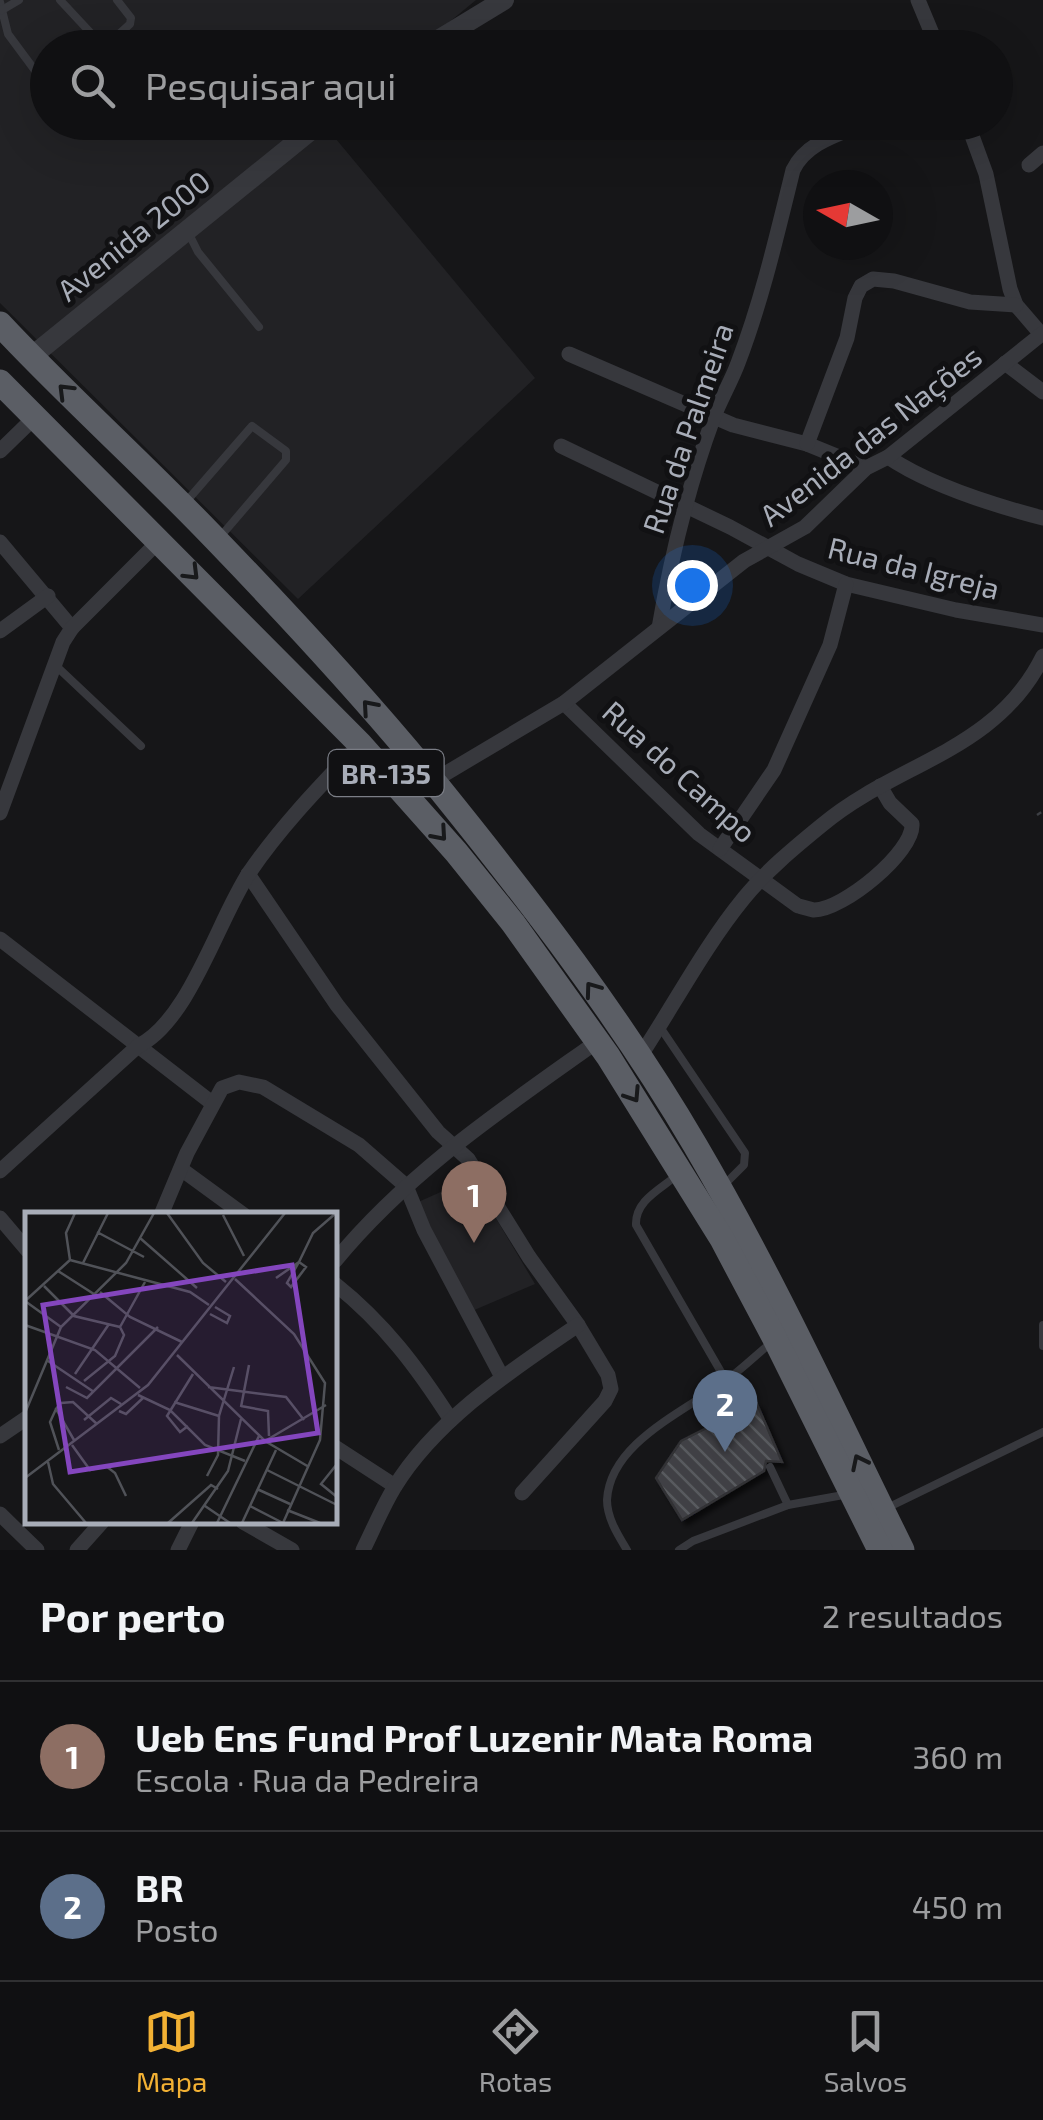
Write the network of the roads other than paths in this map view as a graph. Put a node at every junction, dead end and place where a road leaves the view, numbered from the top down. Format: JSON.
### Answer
{"nodes":[{"id":1,"x":19,"y":0,"type":"edge"},
{"id":2,"x":60,"y":0,"type":"edge"},
{"id":3,"x":116,"y":0,"type":"edge"},
{"id":4,"x":504,"y":0,"type":"edge"},
{"id":5,"x":918,"y":0,"type":"edge"},
{"id":6,"x":1,"y":6,"type":"edge"},
{"id":7,"x":88,"y":30,"type":"edge"},
{"id":8,"x":123,"y":30,"type":"edge"},
{"id":9,"x":454,"y":30,"type":"edge"},
{"id":10,"x":930,"y":30,"type":"edge"},
{"id":11,"x":30,"y":64,"type":"edge"},
{"id":12,"x":298,"y":140,"type":"edge"},
{"id":13,"x":826,"y":140,"type":"edge"},
{"id":14,"x":974,"y":140,"type":"edge"},
{"id":15,"x":1043,"y":152,"type":"edge"},
{"id":16,"x":1030,"y":165,"type":"dead end"},
{"id":17,"x":186,"y":230,"type":"junction"},
{"id":18,"x":1016,"y":305,"type":"junction"},
{"id":19,"x":0,"y":324,"type":"edge"},
{"id":20,"x":258,"y":328,"type":"dead end"},
{"id":21,"x":1042,"y":333,"type":"edge"},
{"id":22,"x":569,"y":354,"type":"dead end"},
{"id":23,"x":31,"y":357,"type":"junction"},
{"id":24,"x":1006,"y":363,"type":"junction"},
{"id":25,"x":0,"y":382,"type":"edge"},
{"id":26,"x":1043,"y":392,"type":"edge"},
{"id":27,"x":714,"y":416,"type":"junction"},
{"id":28,"x":35,"y":417,"type":"junction"},
{"id":29,"x":807,"y":444,"type":"junction"},
{"id":30,"x":560,"y":446,"type":"dead end"},
{"id":31,"x":0,"y":451,"type":"edge"},
{"id":32,"x":888,"y":457,"type":"junction"},
{"id":33,"x":866,"y":468,"type":"junction"},
{"id":34,"x":182,"y":506,"type":"junction"},
{"id":35,"x":686,"y":507,"type":"junction"},
{"id":36,"x":1043,"y":518,"type":"edge"},
{"id":37,"x":160,"y":540,"type":"junction"},
{"id":38,"x":218,"y":541,"type":"junction"},
{"id":39,"x":0,"y":542,"type":"edge"},
{"id":40,"x":770,"y":549,"type":"junction"},
{"id":41,"x":846,"y":584,"type":"junction"},
{"id":42,"x":48,"y":596,"type":"junction"},
{"id":43,"x":1043,"y":624,"type":"edge"},
{"id":44,"x":72,"y":628,"type":"junction"},
{"id":45,"x":660,"y":628,"type":"junction"},
{"id":46,"x":0,"y":632,"type":"edge"},
{"id":47,"x":1043,"y":656,"type":"edge"},
{"id":48,"x":54,"y":664,"type":"junction"},
{"id":49,"x":564,"y":703,"type":"junction"},
{"id":50,"x":360,"y":744,"type":"junction"},
{"id":51,"x":141,"y":746,"type":"dead end"},
{"id":52,"x":434,"y":782,"type":"junction"},
{"id":53,"x":880,"y":786,"type":"junction"},
{"id":54,"x":0,"y":812,"type":"edge"},
{"id":55,"x":720,"y":848,"type":"junction"},
{"id":56,"x":248,"y":874,"type":"junction"},
{"id":57,"x":760,"y":879,"type":"junction"},
{"id":58,"x":0,"y":939,"type":"edge"},
{"id":59,"x":660,"y":1026,"type":"junction"},
{"id":60,"x":598,"y":1041,"type":"junction"},
{"id":61,"x":138,"y":1046,"type":"junction"},
{"id":62,"x":639,"y":1058,"type":"junction"},
{"id":63,"x":212,"y":1103,"type":"junction"},
{"id":64,"x":453,"y":1144,"type":"junction"},
{"id":65,"x":181,"y":1169,"type":"junction"},
{"id":66,"x":0,"y":1172,"type":"edge"},
{"id":67,"x":681,"y":1172,"type":"junction"},
{"id":68,"x":406,"y":1186,"type":"junction"},
{"id":69,"x":720,"y":1189,"type":"junction"},
{"id":70,"x":163,"y":1212,"type":"edge"},
{"id":71,"x":240,"y":1212,"type":"edge"},
{"id":72,"x":0,"y":1218,"type":"edge"},
{"id":73,"x":25,"y":1247,"type":"edge"},
{"id":74,"x":338,"y":1257,"type":"edge"},
{"id":75,"x":338,"y":1287,"type":"edge"},
{"id":76,"x":578,"y":1325,"type":"junction"},
{"id":77,"x":1043,"y":1326,"type":"edge"},
{"id":78,"x":776,"y":1339,"type":"junction"},
{"id":79,"x":1043,"y":1346,"type":"edge"},
{"id":80,"x":502,"y":1377,"type":"junction"},
{"id":81,"x":726,"y":1380,"type":"junction"},
{"id":82,"x":743,"y":1410,"type":"dead end"},
{"id":83,"x":25,"y":1419,"type":"edge"},
{"id":84,"x":450,"y":1420,"type":"junction"},
{"id":85,"x":1043,"y":1432,"type":"edge"},
{"id":86,"x":0,"y":1436,"type":"edge"},
{"id":87,"x":338,"y":1449,"type":"edge"},
{"id":88,"x":770,"y":1468,"type":"dead end"},
{"id":89,"x":395,"y":1486,"type":"junction"},
{"id":90,"x":522,"y":1493,"type":"dead end"},
{"id":91,"x":852,"y":1494,"type":"junction"},
{"id":92,"x":788,"y":1506,"type":"junction"},
{"id":93,"x":882,"y":1510,"type":"junction"},
{"id":94,"x":0,"y":1514,"type":"edge"},
{"id":95,"x":99,"y":1525,"type":"edge"},
{"id":96,"x":190,"y":1525,"type":"edge"},
{"id":97,"x":248,"y":1525,"type":"edge"},
{"id":98,"x":37,"y":1550,"type":"edge"},
{"id":99,"x":76,"y":1550,"type":"edge"},
{"id":100,"x":178,"y":1550,"type":"edge"},
{"id":101,"x":292,"y":1550,"type":"edge"},
{"id":102,"x":363,"y":1550,"type":"edge"},
{"id":103,"x":628,"y":1550,"type":"edge"},
{"id":104,"x":679,"y":1550,"type":"edge"},
{"id":105,"x":880,"y":1550,"type":"edge"},
{"id":106,"x":902,"y":1550,"type":"edge"}],
"edges":[{"from":1,"to":6,"type":"lane"},
{"from":2,"to":7,"type":"lane"},
{"from":3,"to":8,"type":"lane"},
{"from":4,"to":9,"type":"street"},
{"from":5,"to":10,"type":"street"},
{"from":6,"to":11,"type":"lane"},
{"from":12,"to":17,"type":"street","name":"Avenida 2000"},
{"from":13,"to":27,"type":"street","name":"Rua da Palmeira"},
{"from":14,"to":18,"type":"street"},
{"from":15,"to":16,"type":"street"},
{"from":17,"to":20,"type":"lane"},
{"from":17,"to":23,"type":"street","name":"Avenida 2000"},
{"from":18,"to":21,"type":"street"},
{"from":18,"to":29,"type":"street"},
{"from":19,"to":23,"type":"highway","number":"BR-135"},
{"from":21,"to":24,"type":"street","name":"Avenida das Nações"},
{"from":22,"to":27,"type":"street"},
{"from":34,"to":23,"type":"highway","number":"BR-135","one_way":true},
{"from":24,"to":26,"type":"street"},
{"from":24,"to":32,"type":"street","name":"Avenida das Nações"},
{"from":25,"to":28,"type":"highway","number":"BR-135"},
{"from":27,"to":29,"type":"street"},
{"from":27,"to":35,"type":"street","name":"Rua da Palmeira"},
{"from":28,"to":31,"type":"street"},
{"from":28,"to":37,"type":"highway","number":"BR-135"},
{"from":29,"to":33,"type":"street"},
{"from":30,"to":35,"type":"street","name":"Rua da Igreja"},
{"from":32,"to":33,"type":"street","name":"Avenida das Nações"},
{"from":32,"to":36,"type":"street"},
{"from":33,"to":40,"type":"street","name":"Avenida das Nações"},
{"from":34,"to":38,"type":"highway","number":"BR-135"},
{"from":34,"to":38,"type":"lane"},
{"from":35,"to":40,"type":"street","name":"Rua da Igreja"},
{"from":35,"to":45,"type":"street","name":"Rua da Palmeira"},
{"from":37,"to":44,"type":"street"},
{"from":37,"to":50,"type":"highway","number":"BR-135","one_way":true},
{"from":52,"to":38,"type":"highway","number":"BR-135","one_way":true},
{"from":39,"to":42,"type":"street"},
{"from":40,"to":41,"type":"street","name":"Rua da Igreja"},
{"from":40,"to":45,"type":"street","name":"Avenida das Nações"},
{"from":41,"to":43,"type":"street","name":"Rua da Igreja"},
{"from":41,"to":55,"type":"street"},
{"from":42,"to":44,"type":"street"},
{"from":42,"to":46,"type":"street"},
{"from":44,"to":48,"type":"street"},
{"from":45,"to":49,"type":"street","name":"Avenida das Nações"},
{"from":47,"to":53,"type":"street"},
{"from":48,"to":51,"type":"lane"},
{"from":48,"to":54,"type":"street"},
{"from":49,"to":52,"type":"street","name":"Avenida das Nações"},
{"from":49,"to":55,"type":"street","name":"Rua do Campo"},
{"from":50,"to":56,"type":"street"},
{"from":50,"to":60,"type":"highway","number":"BR-135","one_way":true},
{"from":62,"to":52,"type":"highway","number":"BR-135","one_way":true},
{"from":53,"to":57,"type":"street"},
{"from":53,"to":57,"type":"street","name":"Rua do Campo"},
{"from":55,"to":57,"type":"street","name":"Rua do Campo"},
{"from":56,"to":61,"type":"street"},
{"from":56,"to":64,"type":"street"},
{"from":57,"to":59,"type":"street","name":"Rua do Campo"},
{"from":58,"to":61,"type":"street"},
{"from":59,"to":62,"type":"street","name":"Rua do Campo"},
{"from":59,"to":69,"type":"lane"},
{"from":60,"to":64,"type":"street"},
{"from":60,"to":67,"type":"highway","number":"BR-135","one_way":true},
{"from":61,"to":63,"type":"street"},
{"from":61,"to":66,"type":"street"},
{"from":62,"to":69,"type":"highway","number":"BR-135"},
{"from":63,"to":65,"type":"street"},
{"from":63,"to":68,"type":"street"},
{"from":64,"to":68,"type":"street"},
{"from":64,"to":76,"type":"street"},
{"from":65,"to":70,"type":"street"},
{"from":65,"to":71,"type":"street"},
{"from":67,"to":78,"type":"highway","number":"BR-135"},
{"from":67,"to":81,"type":"lane"},
{"from":68,"to":74,"type":"street"},
{"from":68,"to":80,"type":"street"},
{"from":93,"to":69,"type":"highway","number":"BR-135","one_way":true},
{"from":72,"to":73,"type":"street"},
{"from":75,"to":84,"type":"street"},
{"from":76,"to":80,"type":"street"},
{"from":76,"to":90,"type":"street"},
{"from":77,"to":79,"type":"lane"},
{"from":78,"to":81,"type":"lane"},
{"from":78,"to":91,"type":"highway","number":"BR-135"},
{"from":80,"to":84,"type":"street"},
{"from":81,"to":82,"type":"lane"},
{"from":81,"to":103,"type":"lane"},
{"from":83,"to":86,"type":"street"},
{"from":84,"to":89,"type":"street"},
{"from":85,"to":93,"type":"lane"},
{"from":87,"to":89,"type":"street"},
{"from":88,"to":92,"type":"lane"},
{"from":89,"to":102,"type":"street"},
{"from":91,"to":92,"type":"lane"},
{"from":91,"to":105,"type":"highway","number":"BR-135"},
{"from":92,"to":104,"type":"lane"},
{"from":93,"to":106,"type":"highway","number":"BR-135"},
{"from":94,"to":98,"type":"street"},
{"from":95,"to":99,"type":"street"},
{"from":96,"to":100,"type":"street"},
{"from":97,"to":101,"type":"street"}]}
